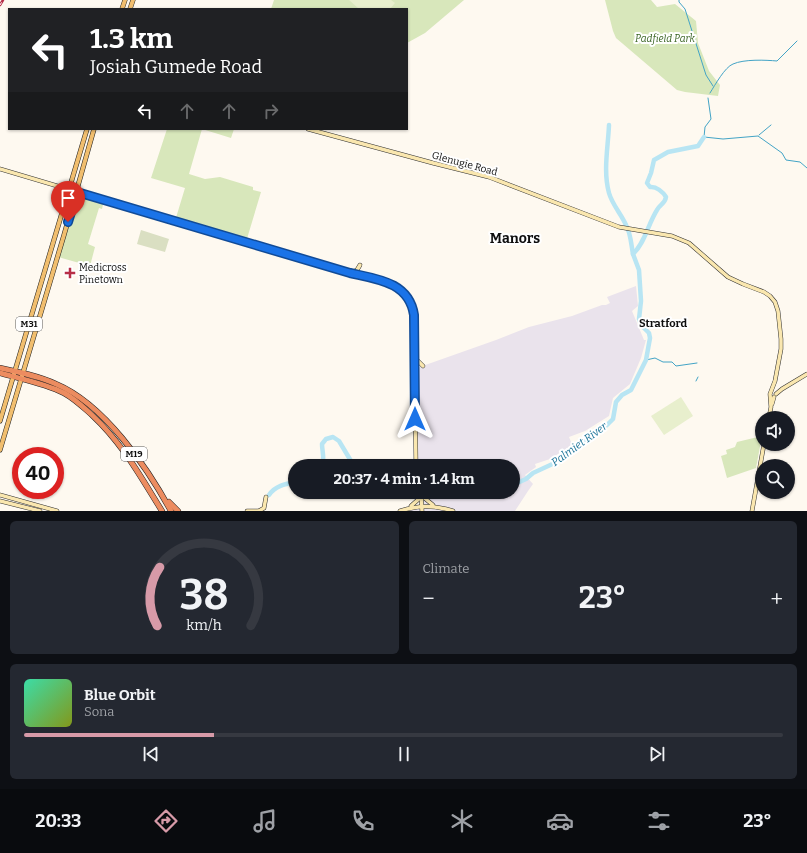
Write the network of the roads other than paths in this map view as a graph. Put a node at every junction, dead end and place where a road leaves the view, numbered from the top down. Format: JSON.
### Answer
{"nodes":[{"id":1,"x":87,"y":130,"type":"edge"},
{"id":2,"x":94,"y":130,"type":"edge"},
{"id":3,"x":312,"y":130,"type":"edge"},
{"id":4,"x":0,"y":169,"type":"edge"},
{"id":5,"x":68,"y":190,"type":"junction"},
{"id":6,"x":77,"y":192,"type":"junction"},
{"id":7,"x":360,"y":265,"type":"dead end"},
{"id":8,"x":350,"y":273,"type":"junction"},
{"id":9,"x":414,"y":357,"type":"junction"},
{"id":10,"x":423,"y":366,"type":"dead end"},
{"id":11,"x":0,"y":368,"type":"edge"},
{"id":12,"x":0,"y":373,"type":"edge"},
{"id":13,"x":14,"y":374,"type":"junction"},
{"id":14,"x":807,"y":374,"type":"edge"},
{"id":15,"x":23,"y":376,"type":"junction"},
{"id":16,"x":774,"y":393,"type":"junction"},
{"id":17,"x":770,"y":411,"type":"edge"},
{"id":18,"x":0,"y":422,"type":"edge"},
{"id":19,"x":0,"y":450,"type":"edge"},
{"id":20,"x":763,"y":451,"type":"edge"},
{"id":21,"x":416,"y":459,"type":"edge"},
{"id":22,"x":162,"y":494,"type":"junction"},
{"id":23,"x":0,"y":495,"type":"edge"},
{"id":24,"x":266,"y":497,"type":"dead end"},
{"id":25,"x":418,"y":499,"type":"edge"},
{"id":26,"x":421,"y":499,"type":"edge"},
{"id":27,"x":427,"y":499,"type":"edge"},
{"id":28,"x":0,"y":501,"type":"edge"},
{"id":29,"x":422,"y":506,"type":"junction"},
{"id":30,"x":435,"y":506,"type":"junction"},
{"id":31,"x":408,"y":508,"type":"junction"},
{"id":32,"x":40,"y":511,"type":"edge"},
{"id":33,"x":58,"y":511,"type":"edge"},
{"id":34,"x":162,"y":511,"type":"edge"},
{"id":35,"x":172,"y":511,"type":"edge"},
{"id":36,"x":178,"y":511,"type":"edge"},
{"id":37,"x":247,"y":511,"type":"edge"},
{"id":38,"x":258,"y":511,"type":"edge"},
{"id":39,"x":400,"y":511,"type":"edge"},
{"id":40,"x":422,"y":511,"type":"edge"},
{"id":41,"x":453,"y":511,"type":"edge"},
{"id":42,"x":752,"y":511,"type":"edge"}],
"edges":[{"from":1,"to":5,"type":"main road","number":"M31"},
{"from":2,"to":6,"type":"main road","number":"M31"},
{"from":3,"to":16,"type":"street","name":"Glenugie Road"},
{"from":4,"to":5,"type":"street"},
{"from":5,"to":6,"type":"street"},
{"from":5,"to":13,"type":"main road","number":"M31"},
{"from":6,"to":8,"type":"street"},
{"from":6,"to":15,"type":"main road","number":"M31"},
{"from":7,"to":8,"type":"street"},
{"from":8,"to":9,"type":"street"},
{"from":9,"to":10,"type":"street"},
{"from":9,"to":21,"type":"street"},
{"from":11,"to":13,"type":"highway","number":"M19"},
{"from":12,"to":13,"type":"highway","number":"M19"},
{"from":13,"to":15,"type":"highway","number":"M19"},
{"from":13,"to":18,"type":"main road","number":"M31"},
{"from":14,"to":16,"type":"street"},
{"from":15,"to":19,"type":"main road","number":"M31"},
{"from":15,"to":22,"type":"highway","number":"M19"},
{"from":15,"to":34,"type":"highway","number":"M19"},
{"from":16,"to":17,"type":"street"},
{"from":20,"to":42,"type":"street"},
{"from":22,"to":35,"type":"highway","number":"M19"},
{"from":22,"to":36,"type":"highway"},
{"from":23,"to":33,"type":"street"},
{"from":24,"to":38,"type":"street"},
{"from":25,"to":31,"type":"street"},
{"from":26,"to":29,"type":"street"},
{"from":27,"to":30,"type":"street"},
{"from":28,"to":32,"type":"street"},
{"from":29,"to":30,"type":"street"},
{"from":29,"to":31,"type":"street"},
{"from":29,"to":40,"type":"street"},
{"from":30,"to":41,"type":"street"},
{"from":31,"to":39,"type":"street"},
{"from":37,"to":38,"type":"street"}]}
